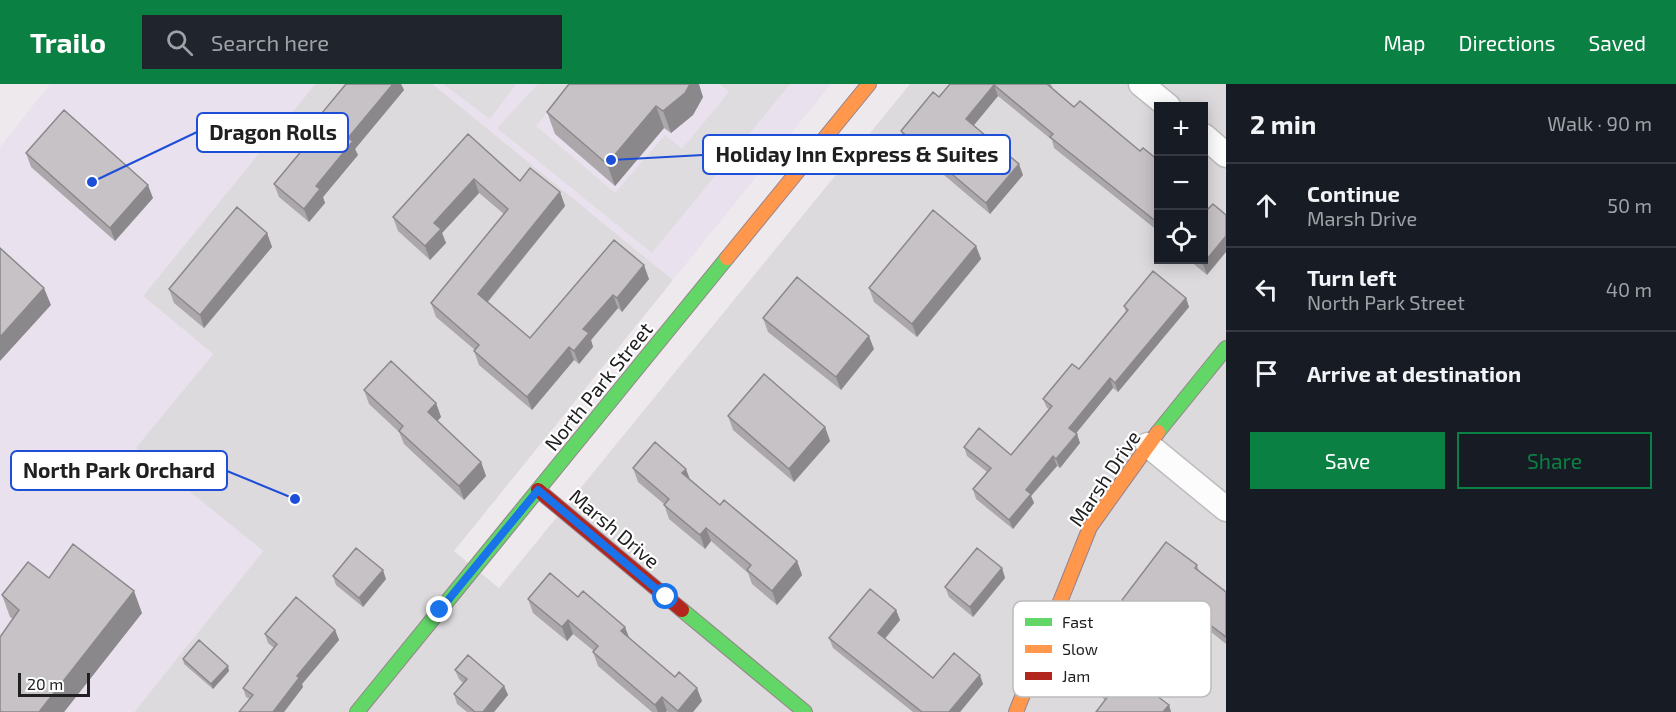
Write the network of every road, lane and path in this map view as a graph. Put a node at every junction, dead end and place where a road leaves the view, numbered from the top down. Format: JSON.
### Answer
{"nodes":[{"id":1,"x":869,"y":84,"type":"edge"},
{"id":2,"x":1141,"y":84,"type":"edge"},
{"id":3,"x":1163,"y":102,"type":"edge"},
{"id":4,"x":1208,"y":140,"type":"edge"},
{"id":5,"x":1226,"y":155,"type":"edge"},
{"id":6,"x":1226,"y":348,"type":"edge"},
{"id":7,"x":1148,"y":445,"type":"junction"},
{"id":8,"x":538,"y":490,"type":"junction"},
{"id":9,"x":1226,"y":509,"type":"edge"},
{"id":10,"x":1060,"y":601,"type":"edge"},
{"id":11,"x":1022,"y":697,"type":"edge"},
{"id":12,"x":357,"y":712,"type":"edge"},
{"id":13,"x":805,"y":712,"type":"edge"},
{"id":14,"x":1016,"y":712,"type":"edge"}],
"edges":[{"from":1,"to":8,"type":"street","name":"North Park Street"},
{"from":2,"to":3,"type":"street"},
{"from":4,"to":5,"type":"street"},
{"from":6,"to":7,"type":"street","name":"Marsh Drive"},
{"from":7,"to":9,"type":"street"},
{"from":7,"to":10,"type":"street","name":"Marsh Drive"},
{"from":8,"to":12,"type":"street","name":"North Park Street"},
{"from":8,"to":13,"type":"street","name":"Marsh Drive"},
{"from":11,"to":14,"type":"street","name":"Marsh Drive"}]}
